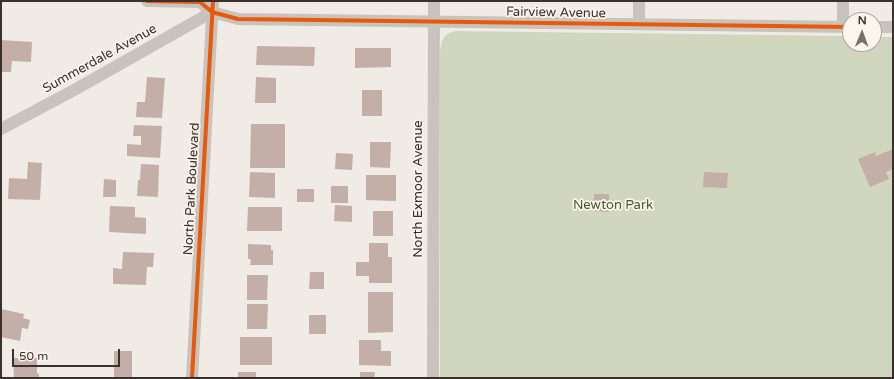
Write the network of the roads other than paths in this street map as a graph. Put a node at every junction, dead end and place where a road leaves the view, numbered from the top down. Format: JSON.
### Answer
{"nodes":[{"id":1,"x":147,"y":1,"type":"edge"},
{"id":2,"x":434,"y":1,"type":"edge"},
{"id":3,"x":639,"y":1,"type":"edge"},
{"id":4,"x":843,"y":1,"type":"edge"},
{"id":5,"x":213,"y":7,"type":"edge"},
{"id":6,"x":845,"y":12,"type":"edge"},
{"id":7,"x":434,"y":21,"type":"junction"},
{"id":8,"x":639,"y":24,"type":"junction"},
{"id":9,"x":842,"y":27,"type":"edge"},
{"id":10,"x":882,"y":27,"type":"edge"},
{"id":11,"x":893,"y":27,"type":"edge"},
{"id":12,"x":1,"y":129,"type":"edge"},
{"id":13,"x":192,"y":378,"type":"edge"},
{"id":14,"x":433,"y":378,"type":"edge"}],
"edges":[{"from":1,"to":5,"type":"street","name":"Fairview Avenue"},
{"from":2,"to":7,"type":"street","name":"North Exmoor Avenue"},
{"from":3,"to":8,"type":"street"},
{"from":4,"to":6,"type":"street"},
{"from":5,"to":7,"type":"street","name":"Fairview Avenue"},
{"from":5,"to":12,"type":"street","name":"Summerdale Avenue"},
{"from":5,"to":13,"type":"street","name":"North Park Boulevard"},
{"from":7,"to":8,"type":"street","name":"Fairview Avenue"},
{"from":7,"to":14,"type":"street","name":"North Exmoor Avenue"},
{"from":8,"to":9,"type":"street","name":"Fairview Avenue"},
{"from":10,"to":11,"type":"street"}]}
